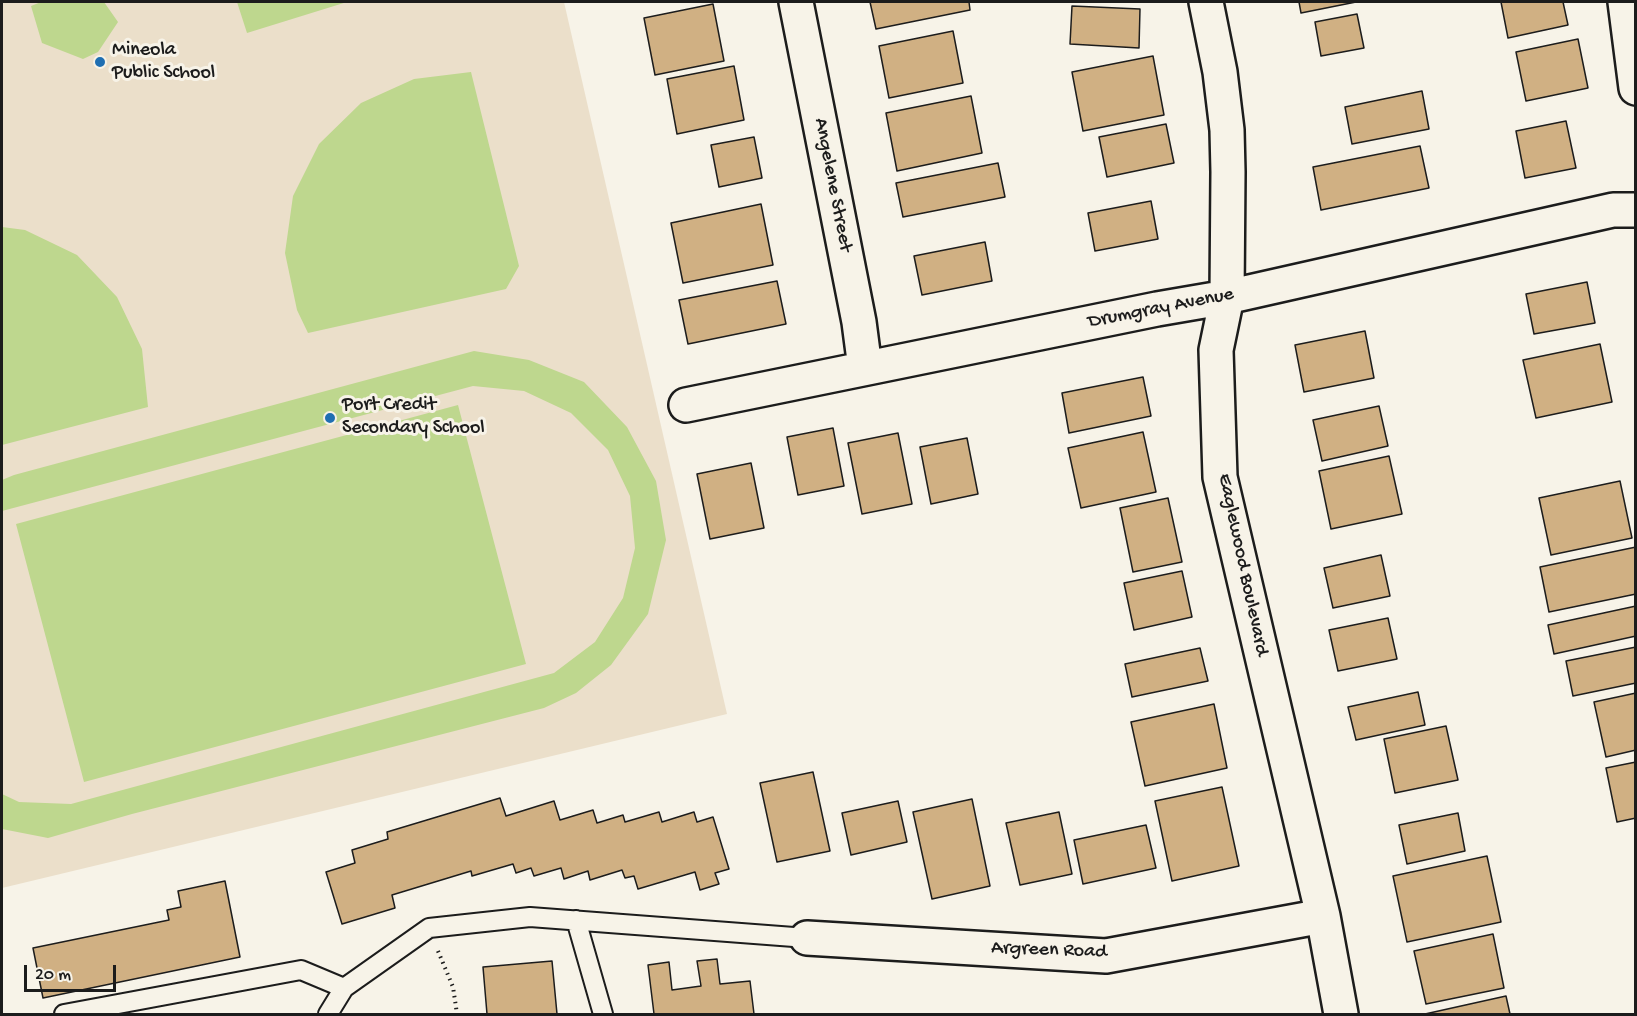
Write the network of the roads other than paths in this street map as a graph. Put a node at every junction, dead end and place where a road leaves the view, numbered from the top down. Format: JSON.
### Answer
{"nodes":[{"id":1,"x":796,"y":2,"type":"edge"},
{"id":2,"x":1206,"y":2,"type":"edge"},
{"id":3,"x":1625,"y":2,"type":"edge"},
{"id":4,"x":1635,"y":88,"type":"edge"},
{"id":5,"x":1635,"y":210,"type":"edge"},
{"id":6,"x":1227,"y":297,"type":"junction"},
{"id":7,"x":865,"y":368,"type":"junction"},
{"id":8,"x":686,"y":405,"type":"dead end"},
{"id":9,"x":1323,"y":916,"type":"junction"},
{"id":10,"x":576,"y":920,"type":"junction"},
{"id":11,"x":807,"y":938,"type":"joint"},
{"id":12,"x":344,"y":988,"type":"junction"},
{"id":13,"x":64,"y":1014,"type":"edge"},
{"id":14,"x":328,"y":1014,"type":"edge"},
{"id":15,"x":603,"y":1014,"type":"edge"},
{"id":16,"x":1341,"y":1014,"type":"edge"}],
"edges":[{"from":1,"to":7,"type":"street","name":"Angelene Street"},
{"from":2,"to":6,"type":"street","name":"Eaglewood Boulevard"},
{"from":3,"to":4,"type":"street"},
{"from":5,"to":6,"type":"street","name":"Drumgray Avenue"},
{"from":6,"to":7,"type":"street","name":"Drumgray Avenue"},
{"from":6,"to":9,"type":"street","name":"Eaglewood Boulevard"},
{"from":7,"to":8,"type":"street","name":"Drumgray Avenue"},
{"from":9,"to":11,"type":"street","name":"Argreen Road"},
{"from":9,"to":16,"type":"street","name":"Eaglewood Boulevard"},
{"from":10,"to":11,"type":"lane"},
{"from":10,"to":12,"type":"lane"},
{"from":10,"to":15,"type":"lane"},
{"from":12,"to":13,"type":"lane"},
{"from":12,"to":14,"type":"lane"}]}
